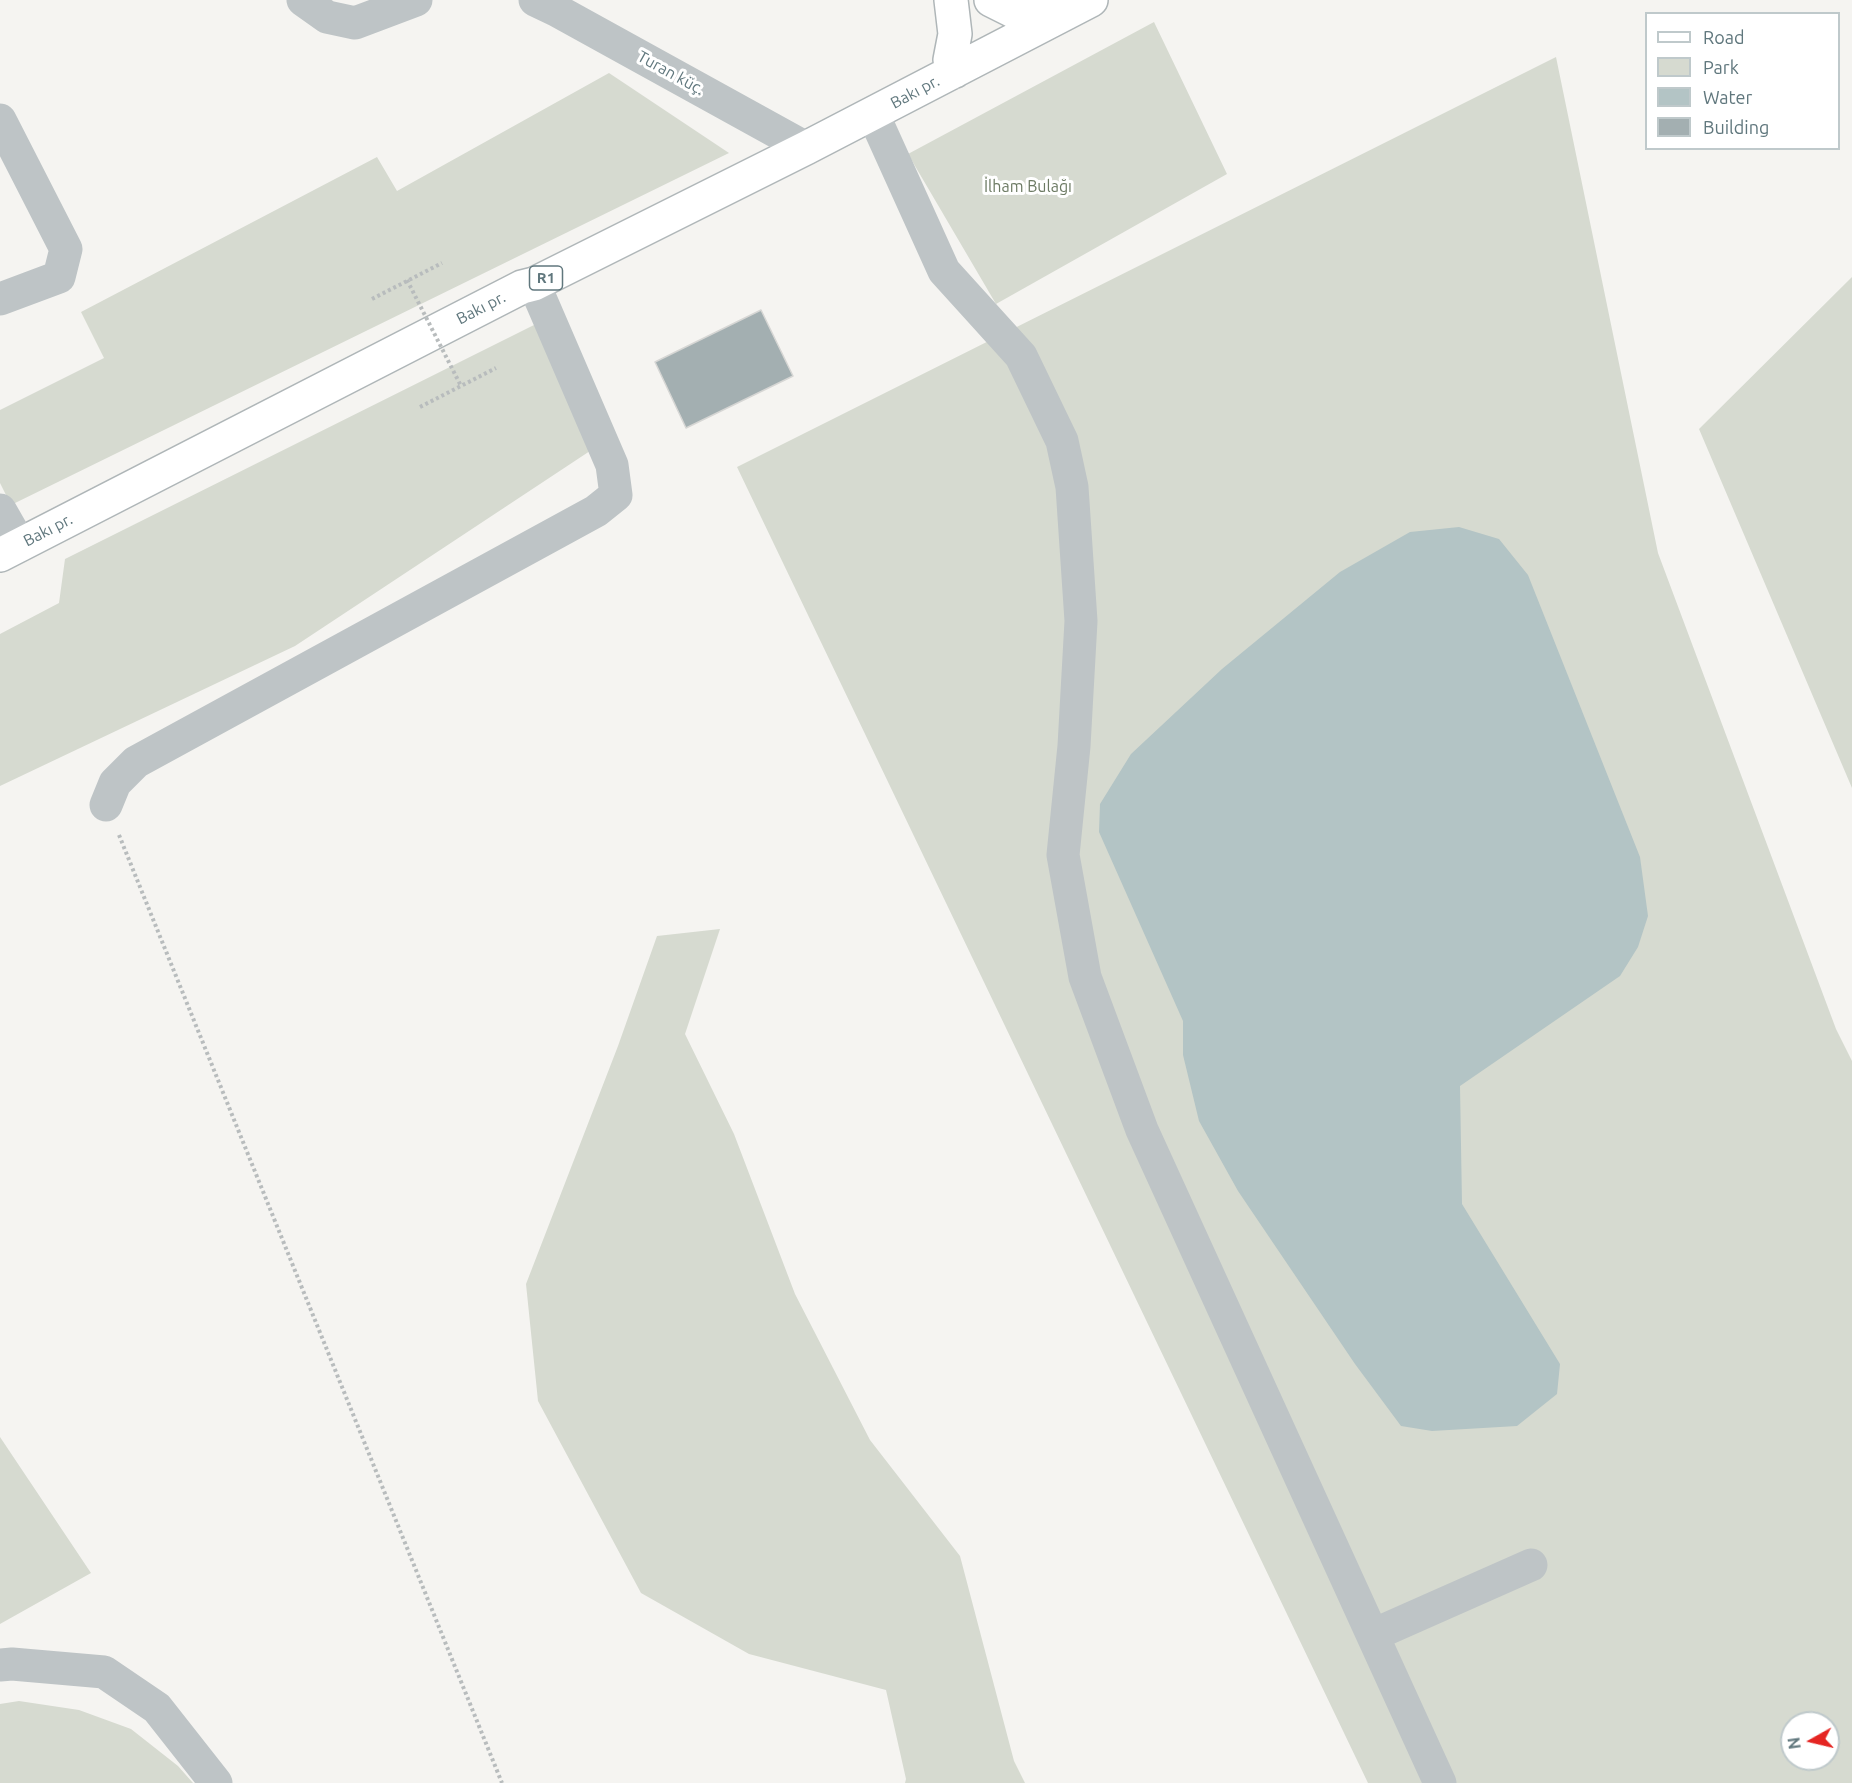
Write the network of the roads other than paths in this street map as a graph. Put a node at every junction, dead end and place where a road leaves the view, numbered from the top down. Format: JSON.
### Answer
{"nodes":[{"id":1,"x":303,"y":0,"type":"edge"},
{"id":2,"x":416,"y":0,"type":"edge"},
{"id":3,"x":535,"y":0,"type":"edge"},
{"id":4,"x":951,"y":0,"type":"edge"},
{"id":5,"x":991,"y":0,"type":"edge"},
{"id":6,"x":1081,"y":5,"type":"edge"},
{"id":7,"x":955,"y":71,"type":"junction"},
{"id":8,"x":873,"y":114,"type":"junction"},
{"id":9,"x":0,"y":120,"type":"edge"},
{"id":10,"x":806,"y":148,"type":"junction"},
{"id":11,"x":534,"y":284,"type":"junction"},
{"id":12,"x":0,"y":299,"type":"edge"},
{"id":13,"x":0,"y":510,"type":"edge"},
{"id":14,"x":10,"y":550,"type":"edge"},
{"id":15,"x":106,"y":805,"type":"road end"},
{"id":16,"x":1531,"y":1565,"type":"dead end"},
{"id":17,"x":1373,"y":1635,"type":"junction"},
{"id":18,"x":0,"y":1665,"type":"edge"},
{"id":19,"x":216,"y":1783,"type":"edge"},
{"id":20,"x":1440,"y":1783,"type":"edge"}],
"edges":[{"from":1,"to":2,"type":"street"},
{"from":3,"to":10,"type":"street","name":"Turan küç."},
{"from":4,"to":7,"type":"main road"},
{"from":5,"to":6,"type":"main road"},
{"from":6,"to":7,"type":"main road","name":"Bakı pr.","number":"R1"},
{"from":7,"to":8,"type":"main road","name":"Bakı pr.","number":"R1"},
{"from":8,"to":10,"type":"main road","name":"Bakı pr.","number":"R1"},
{"from":8,"to":17,"type":"street"},
{"from":9,"to":12,"type":"street"},
{"from":10,"to":11,"type":"main road","name":"Bakı pr.","number":"R1"},
{"from":11,"to":14,"type":"main road","name":"Bakı pr.","number":"R1"},
{"from":11,"to":15,"type":"street"},
{"from":13,"to":14,"type":"street"},
{"from":16,"to":17,"type":"street"},
{"from":17,"to":20,"type":"street"},
{"from":18,"to":19,"type":"street"}]}
